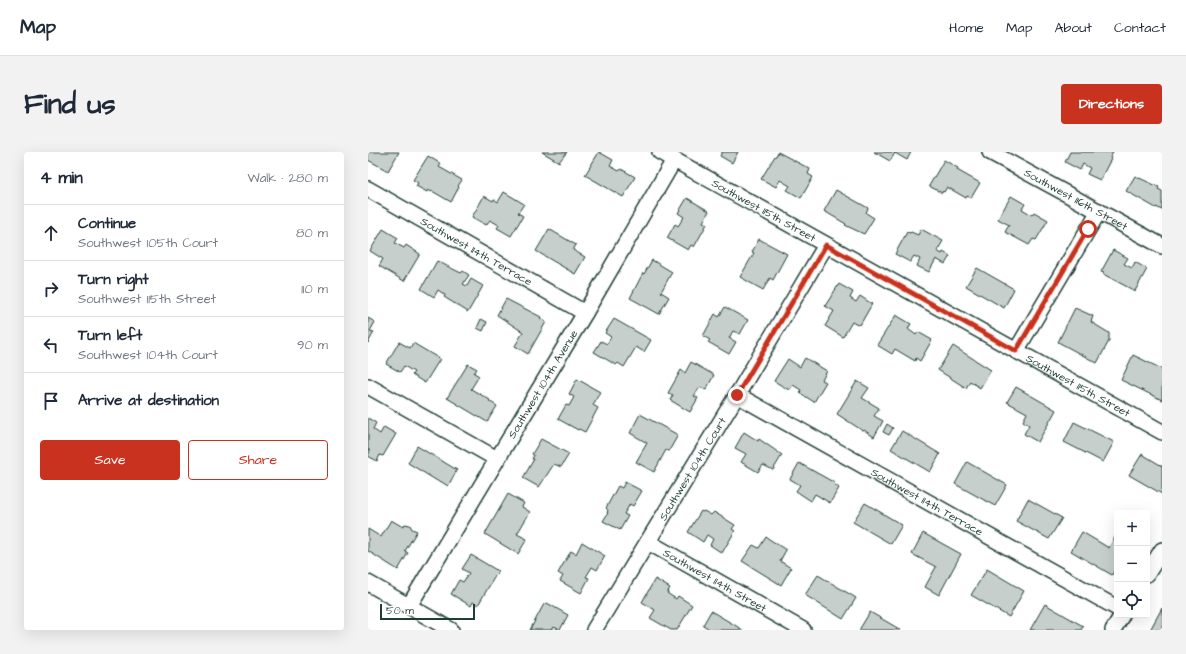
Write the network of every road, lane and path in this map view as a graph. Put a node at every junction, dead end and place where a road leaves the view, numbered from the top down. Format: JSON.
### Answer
{"nodes":[{"id":1,"x":660,"y":152,"type":"edge"},
{"id":2,"x":990,"y":152,"type":"edge"},
{"id":3,"x":674,"y":160,"type":"junction"},
{"id":4,"x":368,"y":189,"type":"edge"},
{"id":5,"x":1099,"y":211,"type":"junction"},
{"id":6,"x":826,"y":245,"type":"junction"},
{"id":7,"x":1162,"y":246,"type":"edge"},
{"id":8,"x":585,"y":312,"type":"junction"},
{"id":9,"x":1016,"y":351,"type":"junction"},
{"id":10,"x":368,"y":386,"type":"edge"},
{"id":11,"x":737,"y":395,"type":"junction"},
{"id":12,"x":1162,"y":432,"type":"edge"},
{"id":13,"x":497,"y":459,"type":"junction"},
{"id":14,"x":648,"y":542,"type":"junction"},
{"id":15,"x":1162,"y":550,"type":"edge"},
{"id":16,"x":1150,"y":569,"type":"edge"},
{"id":17,"x":368,"y":583,"type":"edge"},
{"id":18,"x":409,"y":606,"type":"junction"},
{"id":19,"x":1114,"y":606,"type":"edge"},
{"id":20,"x":1120,"y":618,"type":"edge"},
{"id":21,"x":451,"y":630,"type":"edge"},
{"id":22,"x":594,"y":630,"type":"edge"},
{"id":23,"x":803,"y":630,"type":"edge"},
{"id":24,"x":1113,"y":630,"type":"edge"}],
"edges":[{"from":1,"to":3,"type":"street","name":"Southwest 115th Street"},
{"from":2,"to":5,"type":"street","name":"Southwest 116th Street"},
{"from":3,"to":6,"type":"street","name":"Southwest 115th Street"},
{"from":3,"to":8,"type":"street","name":"Southwest 104th Avenue"},
{"from":4,"to":8,"type":"street","name":"Southwest 114th Terrace"},
{"from":5,"to":7,"type":"street","name":"Southwest 116th Street"},
{"from":5,"to":9,"type":"street"},
{"from":6,"to":9,"type":"street","name":"Southwest 115th Street"},
{"from":6,"to":11,"type":"street","name":"Southwest 104th Court"},
{"from":8,"to":13,"type":"street","name":"Southwest 104th Avenue"},
{"from":9,"to":12,"type":"street","name":"Southwest 115th Street"},
{"from":10,"to":13,"type":"street"},
{"from":11,"to":14,"type":"street","name":"Southwest 104th Court"},
{"from":11,"to":19,"type":"street","name":"Southwest 114th Terrace"},
{"from":13,"to":18,"type":"street","name":"Southwest 104th Avenue"},
{"from":14,"to":22,"type":"street","name":"Southwest 104th Court"},
{"from":14,"to":23,"type":"street","name":"Southwest 114th Street"},
{"from":15,"to":16,"type":"street"},
{"from":17,"to":18,"type":"street"},
{"from":18,"to":21,"type":"street"},
{"from":20,"to":24,"type":"street"}]}
